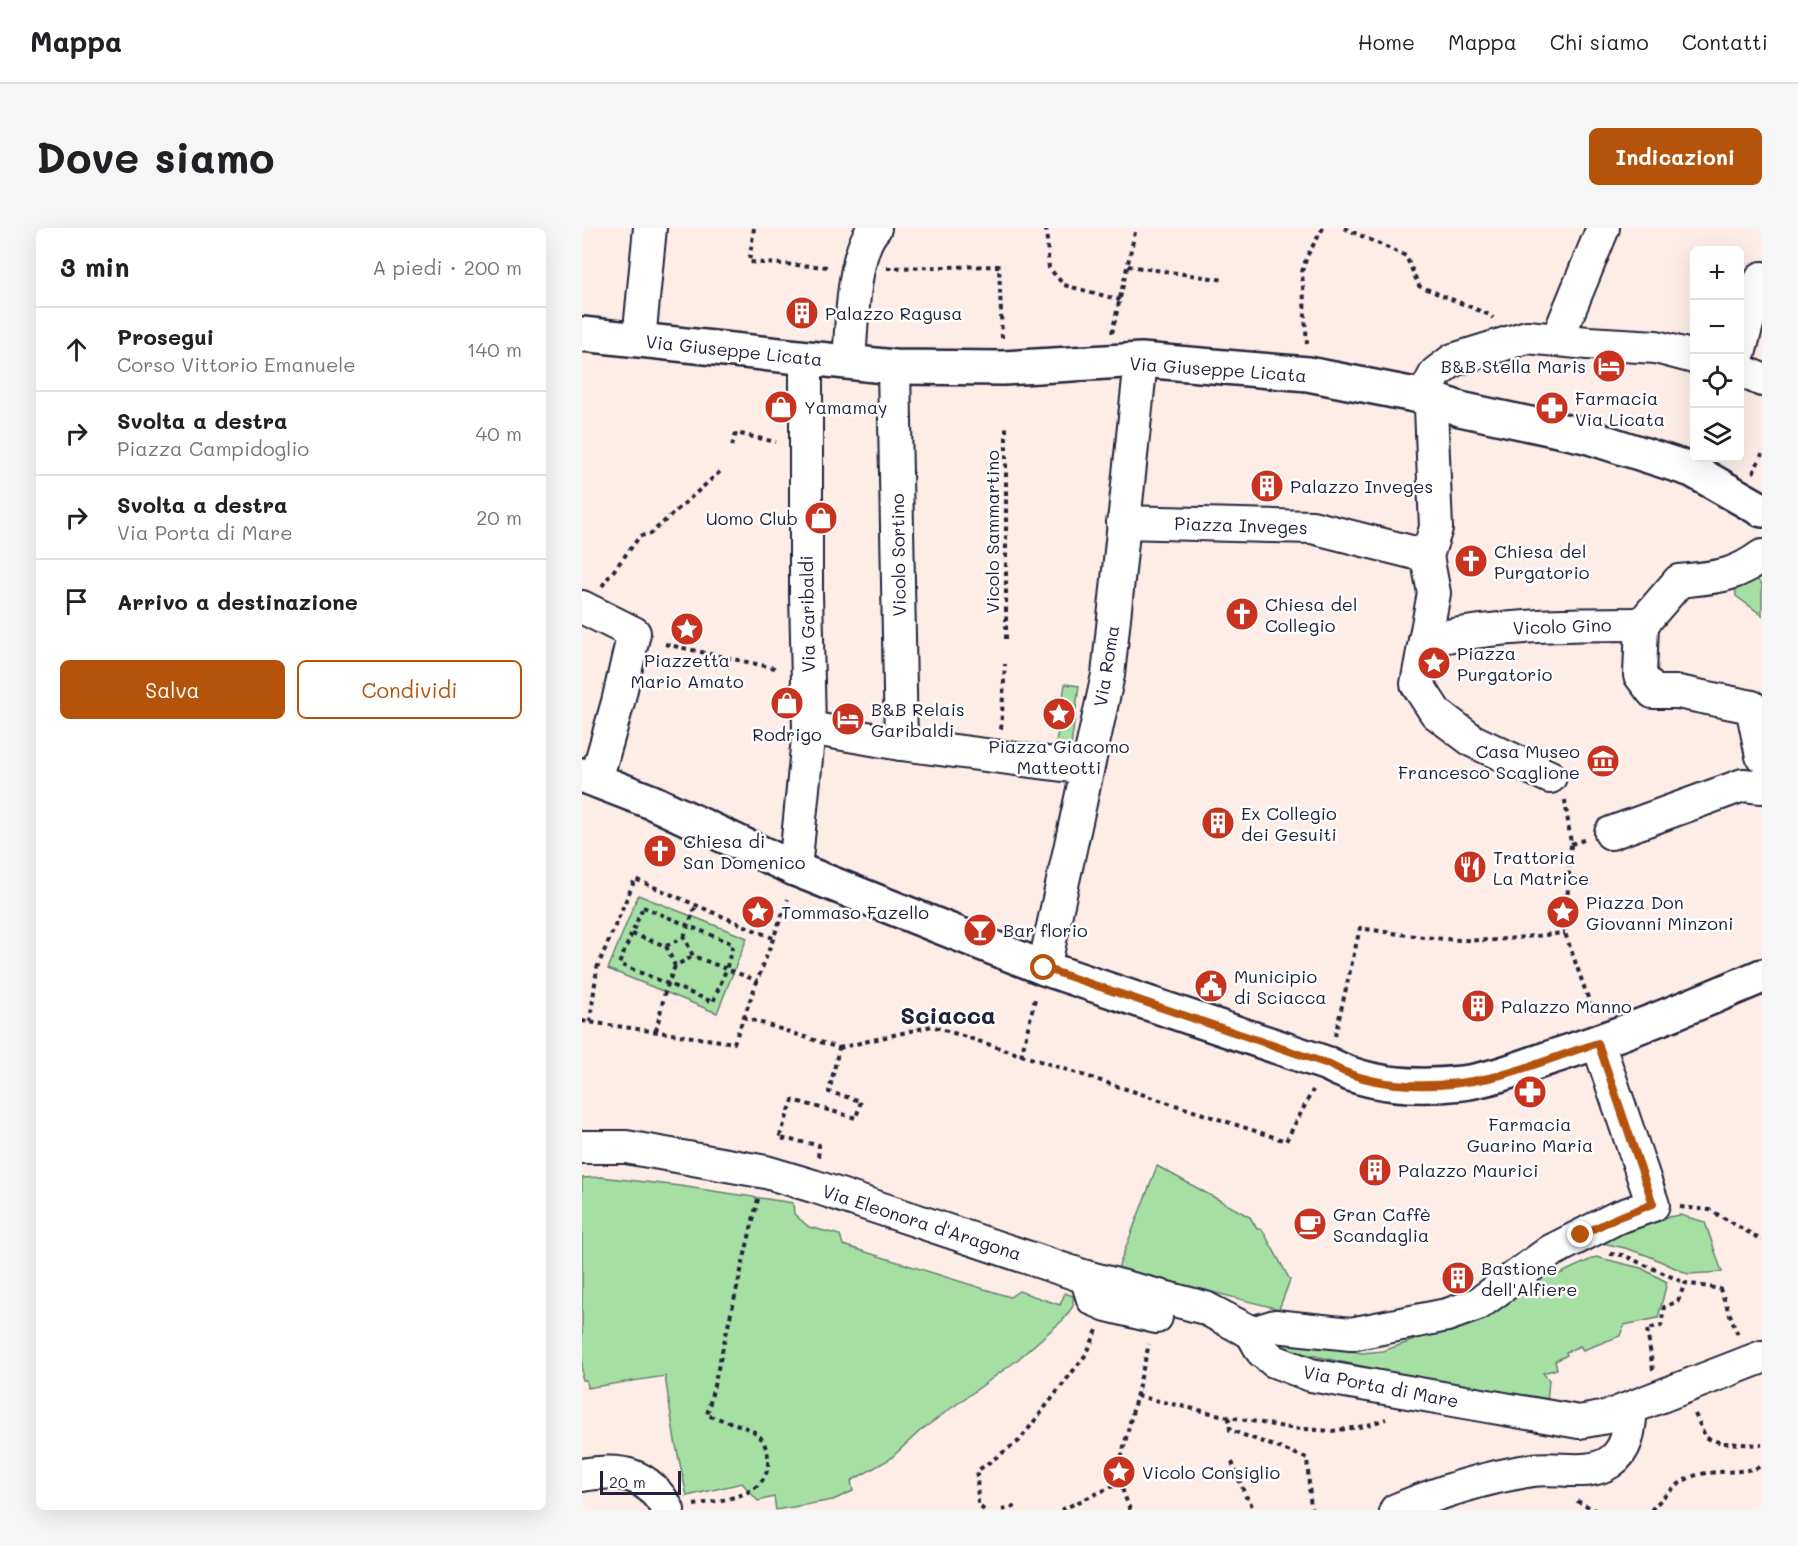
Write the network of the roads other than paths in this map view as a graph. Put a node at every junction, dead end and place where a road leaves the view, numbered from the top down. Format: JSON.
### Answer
{"nodes":[{"id":1,"x":650,"y":228,"type":"edge"},
{"id":2,"x":875,"y":228,"type":"edge"},
{"id":3,"x":1603,"y":228,"type":"edge"},
{"id":4,"x":1762,"y":278,"type":"edge"},
{"id":5,"x":582,"y":334,"type":"edge"},
{"id":6,"x":1744,"y":335,"type":"edge"},
{"id":7,"x":639,"y":340,"type":"junction"},
{"id":8,"x":1557,"y":340,"type":"junction"},
{"id":9,"x":1690,"y":356,"type":"edge"},
{"id":10,"x":806,"y":358,"type":"junction"},
{"id":11,"x":1141,"y":360,"type":"junction"},
{"id":12,"x":849,"y":361,"type":"junction"},
{"id":13,"x":894,"y":367,"type":"junction"},
{"id":14,"x":1744,"y":372,"type":"edge"},
{"id":15,"x":1762,"y":380,"type":"edge"},
{"id":16,"x":1431,"y":398,"type":"junction"},
{"id":17,"x":1762,"y":510,"type":"edge"},
{"id":18,"x":1123,"y":522,"type":"junction"},
{"id":19,"x":1427,"y":556,"type":"junction"},
{"id":20,"x":1762,"y":556,"type":"edge"},
{"id":21,"x":584,"y":607,"type":"edge"},
{"id":22,"x":1642,"y":624,"type":"junction"},
{"id":23,"x":1425,"y":640,"type":"junction"},
{"id":24,"x":809,"y":728,"type":"junction"},
{"id":25,"x":901,"y":744,"type":"junction"},
{"id":26,"x":1762,"y":756,"type":"edge"},
{"id":27,"x":1086,"y":768,"type":"junction"},
{"id":28,"x":589,"y":777,"type":"edge"},
{"id":29,"x":1550,"y":777,"type":"road end"},
{"id":30,"x":1762,"y":786,"type":"edge"},
{"id":31,"x":1611,"y":833,"type":"dead end"},
{"id":32,"x":795,"y":869,"type":"junction"},
{"id":33,"x":1044,"y":968,"type":"junction"},
{"id":34,"x":1762,"y":976,"type":"edge"},
{"id":35,"x":1598,"y":1043,"type":"junction"},
{"id":36,"x":582,"y":1147,"type":"edge"},
{"id":37,"x":1086,"y":1277,"type":"junction"},
{"id":38,"x":1156,"y":1317,"type":"road end"},
{"id":39,"x":1252,"y":1333,"type":"junction"},
{"id":40,"x":1755,"y":1359,"type":"edge"},
{"id":41,"x":1644,"y":1402,"type":"junction"},
{"id":42,"x":582,"y":1474,"type":"edge"},
{"id":43,"x":676,"y":1509,"type":"edge"},
{"id":44,"x":1396,"y":1510,"type":"edge"}],
"edges":[{"from":1,"to":7,"type":"street"},
{"from":2,"to":12,"type":"street"},
{"from":3,"to":8,"type":"street"},
{"from":4,"to":6,"type":"street"},
{"from":5,"to":7,"type":"street","name":"Via Giuseppe Licata"},
{"from":7,"to":10,"type":"street","name":"Via Giuseppe Licata"},
{"from":8,"to":9,"type":"street"},
{"from":8,"to":16,"type":"street"},
{"from":10,"to":12,"type":"street","name":"Via Giuseppe Licata"},
{"from":10,"to":24,"type":"street","name":"Via Garibaldi"},
{"from":11,"to":13,"type":"street","name":"Via Giuseppe Licata"},
{"from":11,"to":16,"type":"street","name":"Via Giuseppe Licata"},
{"from":11,"to":18,"type":"street","name":"Via Roma"},
{"from":12,"to":13,"type":"street","name":"Via Giuseppe Licata"},
{"from":13,"to":25,"type":"street","name":"Vicolo Sortino"},
{"from":14,"to":15,"type":"street"},
{"from":16,"to":17,"type":"street","name":"Via Giuseppe Licata"},
{"from":16,"to":19,"type":"street"},
{"from":18,"to":19,"type":"street","name":"Piazza Inveges"},
{"from":18,"to":27,"type":"street","name":"Via Roma"},
{"from":19,"to":23,"type":"street"},
{"from":20,"to":22,"type":"street"},
{"from":21,"to":28,"type":"street"},
{"from":22,"to":23,"type":"street","name":"Vicolo Gino"},
{"from":22,"to":26,"type":"street"},
{"from":23,"to":29,"type":"street"},
{"from":24,"to":25,"type":"street"},
{"from":24,"to":32,"type":"street","name":"Via Garibaldi"},
{"from":25,"to":27,"type":"street"},
{"from":27,"to":33,"type":"street","name":"Via Roma"},
{"from":28,"to":32,"type":"street"},
{"from":30,"to":31,"type":"street"},
{"from":32,"to":33,"type":"street"},
{"from":33,"to":35,"type":"street"},
{"from":34,"to":35,"type":"street"},
{"from":35,"to":39,"type":"street"},
{"from":36,"to":37,"type":"street","name":"Via Eleonora d'Aragona"},
{"from":37,"to":38,"type":"street"},
{"from":37,"to":39,"type":"street","name":"Via Eleonora d'Aragona"},
{"from":39,"to":41,"type":"street","name":"Via Porta di Mare"},
{"from":40,"to":41,"type":"street","name":"Via Porta di Mare"},
{"from":41,"to":44,"type":"street"},
{"from":42,"to":43,"type":"street"}]}
